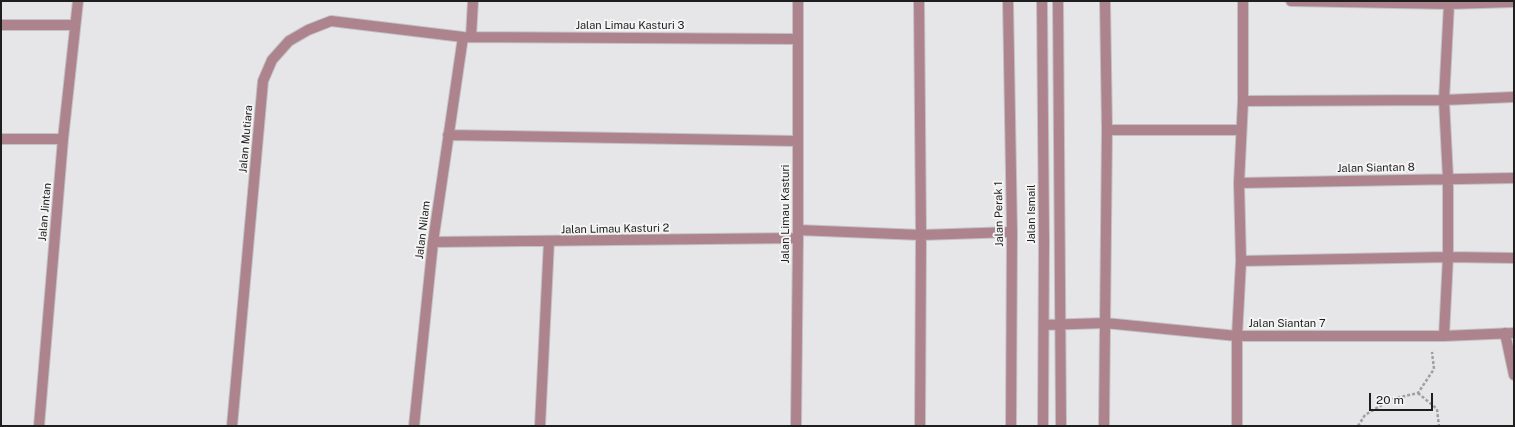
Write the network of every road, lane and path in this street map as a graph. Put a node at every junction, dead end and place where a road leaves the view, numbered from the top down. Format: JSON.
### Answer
{"nodes":[{"id":1,"x":78,"y":1,"type":"edge"},
{"id":2,"x":473,"y":1,"type":"edge"},
{"id":3,"x":798,"y":1,"type":"edge"},
{"id":4,"x":919,"y":1,"type":"edge"},
{"id":5,"x":1008,"y":1,"type":"edge"},
{"id":6,"x":1042,"y":1,"type":"edge"},
{"id":7,"x":1058,"y":1,"type":"edge"},
{"id":8,"x":1105,"y":1,"type":"edge"},
{"id":9,"x":1243,"y":1,"type":"edge"},
{"id":10,"x":1291,"y":1,"type":"edge"},
{"id":11,"x":1514,"y":2,"type":"edge"},
{"id":12,"x":1449,"y":4,"type":"junction"},
{"id":13,"x":1,"y":25,"type":"edge"},
{"id":14,"x":75,"y":25,"type":"junction"},
{"id":15,"x":467,"y":37,"type":"junction"},
{"id":16,"x":797,"y":39,"type":"junction"},
{"id":17,"x":1514,"y":97,"type":"edge"},
{"id":18,"x":1444,"y":100,"type":"junction"},
{"id":19,"x":1242,"y":101,"type":"junction"},
{"id":20,"x":1107,"y":130,"type":"junction"},
{"id":21,"x":1240,"y":130,"type":"junction"},
{"id":22,"x":448,"y":135,"type":"junction"},
{"id":23,"x":1,"y":139,"type":"edge"},
{"id":24,"x":63,"y":139,"type":"junction"},
{"id":25,"x":798,"y":141,"type":"junction"},
{"id":26,"x":1448,"y":178,"type":"junction"},
{"id":27,"x":1514,"y":178,"type":"edge"},
{"id":28,"x":1239,"y":182,"type":"junction"},
{"id":29,"x":1012,"y":232,"type":"junction"},
{"id":30,"x":798,"y":234,"type":"junction"},
{"id":31,"x":921,"y":235,"type":"junction"},
{"id":32,"x":549,"y":241,"type":"junction"},
{"id":33,"x":433,"y":242,"type":"junction"},
{"id":34,"x":1448,"y":257,"type":"junction"},
{"id":35,"x":1514,"y":258,"type":"edge"},
{"id":36,"x":1241,"y":261,"type":"junction"},
{"id":37,"x":1105,"y":323,"type":"junction"},
{"id":38,"x":1060,"y":324,"type":"junction"},
{"id":39,"x":1044,"y":325,"type":"junction"},
{"id":40,"x":1510,"y":333,"type":"edge"},
{"id":41,"x":1237,"y":336,"type":"junction"},
{"id":42,"x":1430,"y":336,"type":"junction"},
{"id":43,"x":1444,"y":336,"type":"junction"},
{"id":44,"x":1514,"y":375,"type":"edge"},
{"id":45,"x":1418,"y":393,"type":"junction"},
{"id":46,"x":39,"y":426,"type":"edge"},
{"id":47,"x":232,"y":426,"type":"edge"},
{"id":48,"x":414,"y":426,"type":"edge"},
{"id":49,"x":540,"y":426,"type":"edge"},
{"id":50,"x":796,"y":426,"type":"edge"},
{"id":51,"x":920,"y":426,"type":"edge"},
{"id":52,"x":1011,"y":426,"type":"edge"},
{"id":53,"x":1043,"y":426,"type":"edge"},
{"id":54,"x":1061,"y":426,"type":"edge"},
{"id":55,"x":1104,"y":426,"type":"edge"},
{"id":56,"x":1236,"y":426,"type":"edge"},
{"id":57,"x":1358,"y":426,"type":"edge"},
{"id":58,"x":1438,"y":426,"type":"edge"}],
"edges":[{"from":1,"to":14,"type":"street","name":"Jalan Jintan"},
{"from":2,"to":15,"type":"street","name":"Jalan Nilam"},
{"from":3,"to":16,"type":"street","name":"Jalan Limau Kasturi"},
{"from":4,"to":31,"type":"street"},
{"from":5,"to":29,"type":"street","name":"Jalan Perak 1"},
{"from":6,"to":39,"type":"street","name":"Jalan Ismail"},
{"from":7,"to":38,"type":"street"},
{"from":8,"to":20,"type":"street"},
{"from":9,"to":19,"type":"street"},
{"from":10,"to":12,"type":"street"},
{"from":11,"to":12,"type":"street"},
{"from":12,"to":18,"type":"street"},
{"from":13,"to":14,"type":"street"},
{"from":14,"to":24,"type":"street","name":"Jalan Jintan"},
{"from":15,"to":16,"type":"street","name":"Jalan Limau Kasturi 3"},
{"from":15,"to":22,"type":"street","name":"Jalan Nilam"},
{"from":15,"to":47,"type":"street","name":"Jalan Mutiara"},
{"from":16,"to":25,"type":"street","name":"Jalan Limau Kasturi"},
{"from":17,"to":18,"type":"street"},
{"from":18,"to":19,"type":"street"},
{"from":18,"to":26,"type":"street"},
{"from":19,"to":21,"type":"street"},
{"from":20,"to":21,"type":"street"},
{"from":20,"to":37,"type":"street"},
{"from":21,"to":28,"type":"street"},
{"from":22,"to":25,"type":"street"},
{"from":22,"to":33,"type":"street","name":"Jalan Nilam"},
{"from":23,"to":24,"type":"street"},
{"from":24,"to":46,"type":"street","name":"Jalan Jintan"},
{"from":25,"to":30,"type":"street","name":"Jalan Limau Kasturi"},
{"from":26,"to":27,"type":"street","name":"Jalan Siantan 8"},
{"from":26,"to":28,"type":"street","name":"Jalan Siantan 8"},
{"from":26,"to":34,"type":"street"},
{"from":28,"to":36,"type":"street"},
{"from":29,"to":31,"type":"street","name":"Jalan Limau Kasturi 2"},
{"from":29,"to":52,"type":"street","name":"Jalan Perak 1"},
{"from":30,"to":31,"type":"street","name":"Jalan Limau Kasturi 2"},
{"from":30,"to":32,"type":"street","name":"Jalan Limau Kasturi 2"},
{"from":30,"to":50,"type":"street","name":"Jalan Limau Kasturi"},
{"from":31,"to":51,"type":"street"},
{"from":32,"to":33,"type":"street","name":"Jalan Limau Kasturi 2"},
{"from":32,"to":49,"type":"street"},
{"from":33,"to":48,"type":"street","name":"Jalan Nilam"},
{"from":34,"to":35,"type":"street"},
{"from":34,"to":36,"type":"street"},
{"from":34,"to":43,"type":"street"},
{"from":36,"to":41,"type":"street"},
{"from":37,"to":38,"type":"street","name":"Jalan Siantan 7"},
{"from":37,"to":41,"type":"street","name":"Jalan Siantan 7"},
{"from":37,"to":55,"type":"street"},
{"from":38,"to":39,"type":"street","name":"Jalan Siantan 7"},
{"from":38,"to":54,"type":"street"},
{"from":39,"to":53,"type":"street","name":"Jalan Ismail"},
{"from":40,"to":43,"type":"street","name":"Jalan Siantan 7"},
{"from":40,"to":44,"type":"street"},
{"from":41,"to":42,"type":"street","name":"Jalan Siantan 7"},
{"from":41,"to":56,"type":"street"},
{"from":42,"to":43,"type":"street","name":"Jalan Siantan 7"},
{"from":42,"to":45,"type":"path"},
{"from":45,"to":57,"type":"path"},
{"from":45,"to":58,"type":"path"}]}
